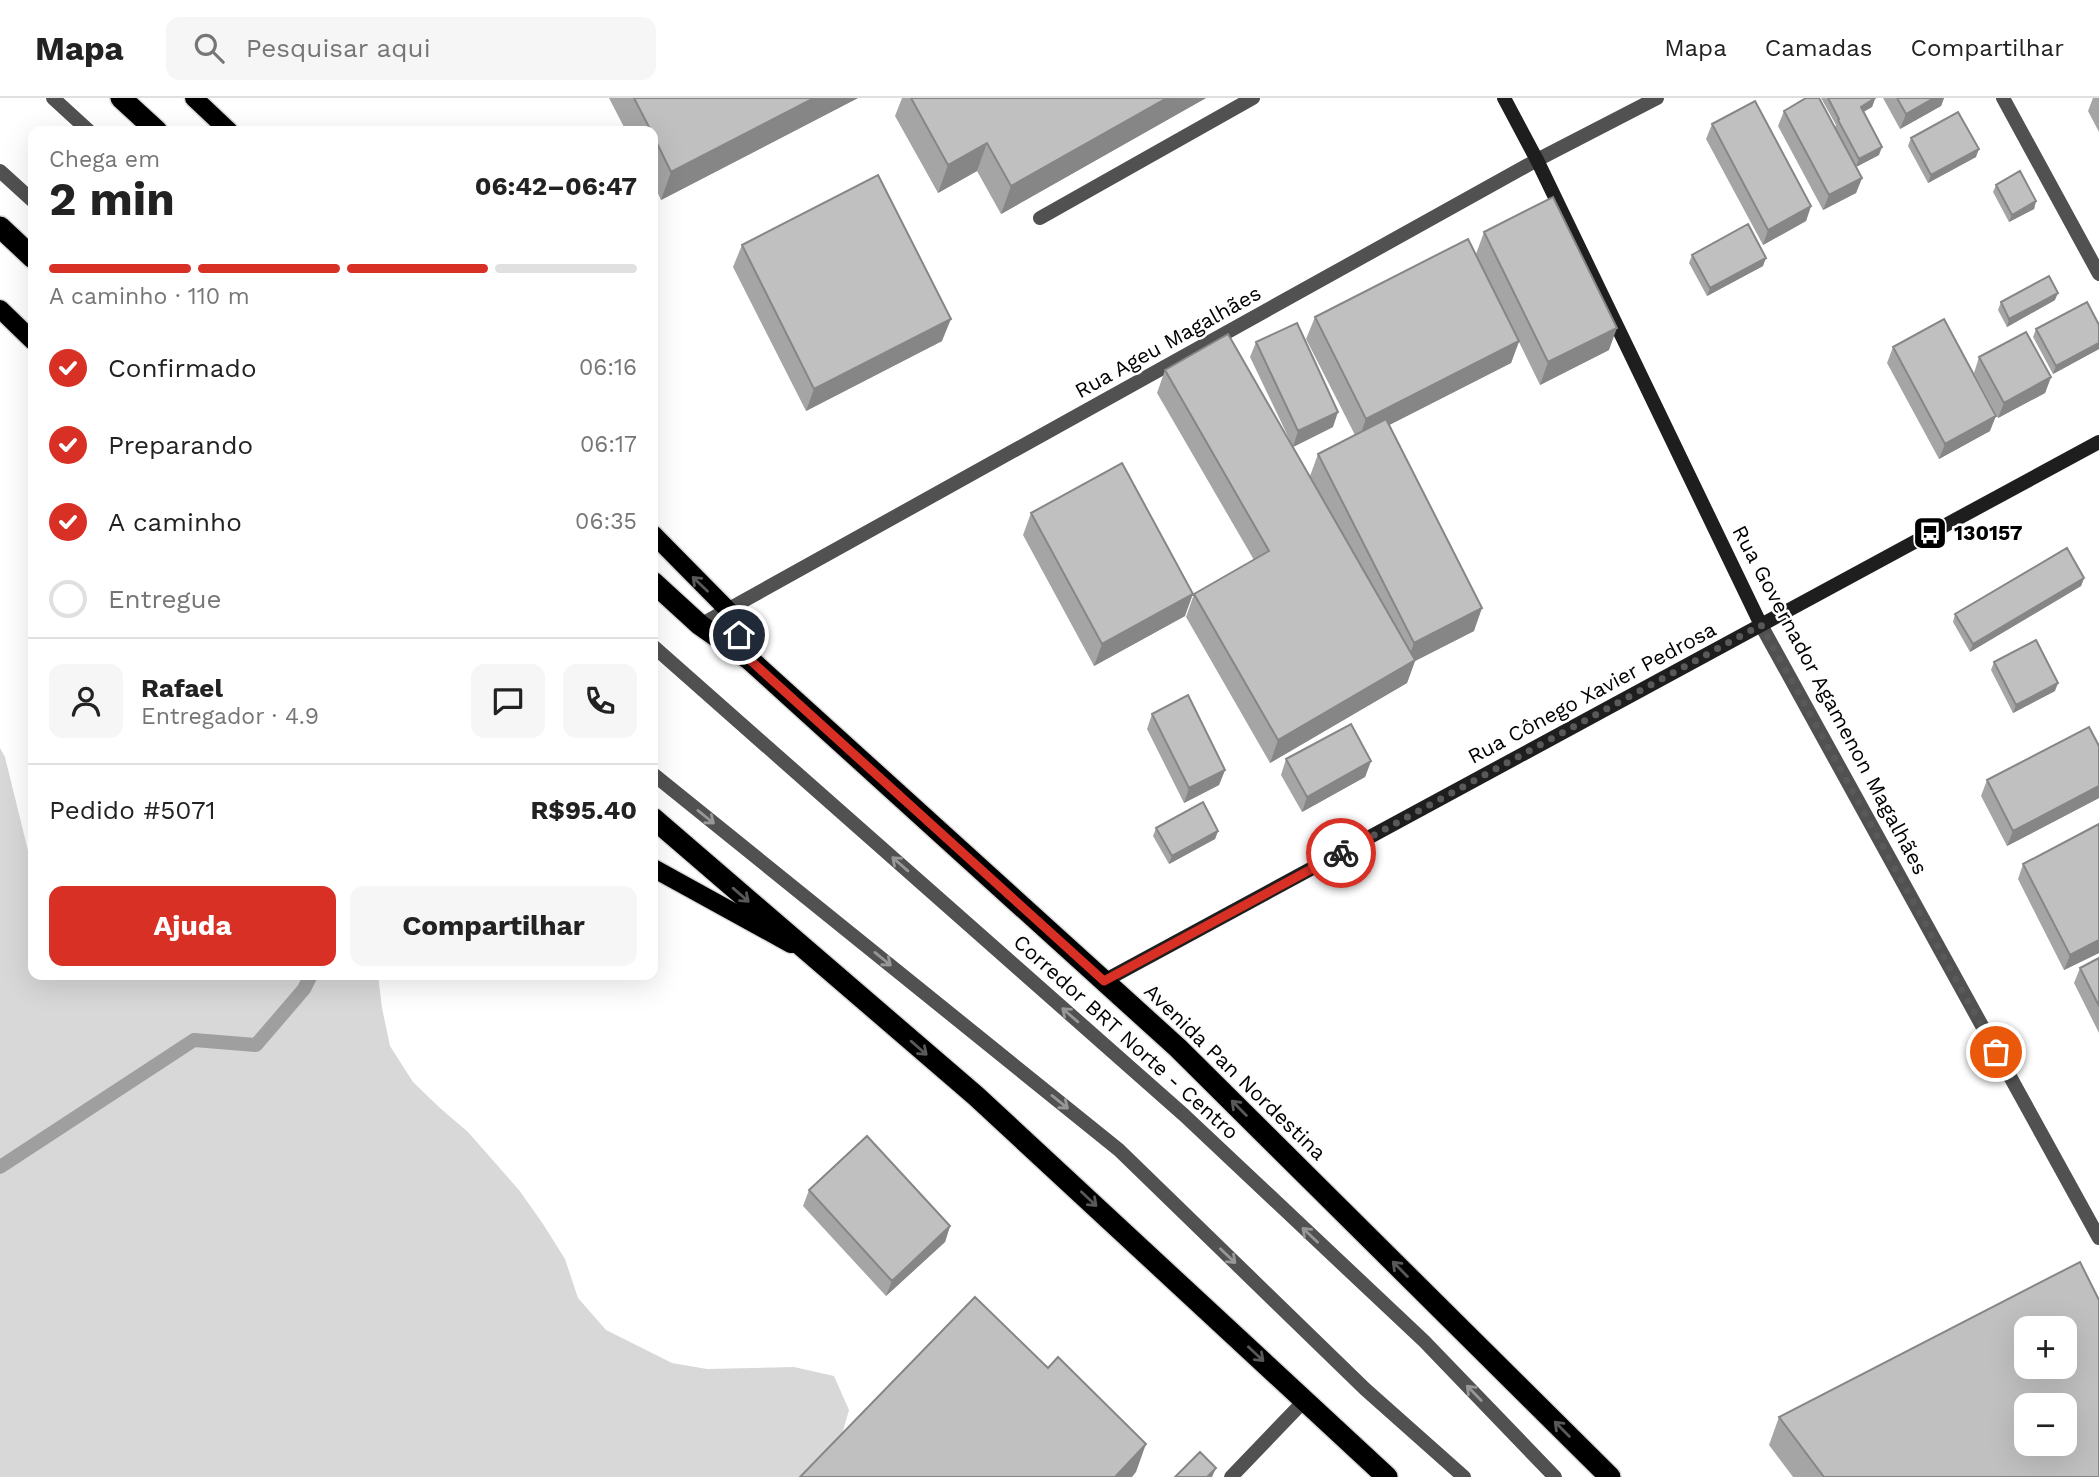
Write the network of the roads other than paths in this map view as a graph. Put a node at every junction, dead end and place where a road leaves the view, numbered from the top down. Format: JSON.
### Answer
{"nodes":[{"id":1,"x":53,"y":98,"type":"edge"},
{"id":2,"x":121,"y":98,"type":"edge"},
{"id":3,"x":194,"y":98,"type":"edge"},
{"id":4,"x":1253,"y":98,"type":"edge"},
{"id":5,"x":1504,"y":98,"type":"edge"},
{"id":6,"x":1657,"y":98,"type":"edge"},
{"id":7,"x":2003,"y":98,"type":"edge"},
{"id":8,"x":84,"y":126,"type":"edge"},
{"id":9,"x":152,"y":126,"type":"edge"},
{"id":10,"x":224,"y":126,"type":"edge"},
{"id":11,"x":1537,"y":160,"type":"junction"},
{"id":12,"x":0,"y":171,"type":"edge"},
{"id":13,"x":28,"y":196,"type":"edge"},
{"id":14,"x":1040,"y":218,"type":"dead end"},
{"id":15,"x":0,"y":227,"type":"edge"},
{"id":16,"x":28,"y":253,"type":"edge"},
{"id":17,"x":2099,"y":274,"type":"edge"},
{"id":18,"x":0,"y":309,"type":"edge"},
{"id":19,"x":28,"y":336,"type":"edge"},
{"id":20,"x":2099,"y":442,"type":"edge"},
{"id":21,"x":658,"y":539,"type":"edge"},
{"id":22,"x":658,"y":587,"type":"edge"},
{"id":23,"x":729,"y":611,"type":"junction"},
{"id":24,"x":700,"y":625,"type":"junction"},
{"id":25,"x":1761,"y":625,"type":"junction"},
{"id":26,"x":658,"y":650,"type":"edge"},
{"id":27,"x":750,"y":660,"type":"junction"},
{"id":28,"x":658,"y":778,"type":"edge"},
{"id":29,"x":658,"y":822,"type":"edge"},
{"id":30,"x":658,"y":871,"type":"edge"},
{"id":31,"x":812,"y":956,"type":"junction"},
{"id":32,"x":1104,"y":981,"type":"junction"},
{"id":33,"x":2099,"y":1238,"type":"edge"},
{"id":34,"x":1305,"y":1400,"type":"junction"},
{"id":35,"x":1231,"y":1477,"type":"edge"},
{"id":36,"x":1387,"y":1477,"type":"edge"},
{"id":37,"x":1464,"y":1477,"type":"edge"},
{"id":38,"x":1555,"y":1477,"type":"edge"},
{"id":39,"x":1610,"y":1477,"type":"edge"}],
"edges":[{"from":1,"to":8,"type":"street"},
{"from":2,"to":9,"type":"highway"},
{"from":3,"to":10,"type":"main road"},
{"from":4,"to":14,"type":"street"},
{"from":5,"to":11,"type":"street","name":"Rua Governador Agamenon Magalhães"},
{"from":6,"to":11,"type":"street","name":"Rua Ageu Magalhães"},
{"from":7,"to":17,"type":"street"},
{"from":11,"to":23,"type":"street","name":"Rua Ageu Magalhães"},
{"from":11,"to":25,"type":"street","name":"Rua Governador Agamenon Magalhães"},
{"from":12,"to":13,"type":"street"},
{"from":15,"to":16,"type":"highway"},
{"from":18,"to":19,"type":"main road"},
{"from":20,"to":25,"type":"street","name":"Rua Cônego Xavier Pedrosa"},
{"from":23,"to":21,"type":"main road","name":"Avenida Pan Nordestina","one_way":true},
{"from":22,"to":24,"type":"highway","name":"Avenida Pan Nordestina"},
{"from":23,"to":24,"type":"street","name":"Rua Ageu Magalhães"},
{"from":23,"to":27,"type":"main road","name":"Avenida Pan Nordestina"},
{"from":24,"to":27,"type":"highway","name":"Avenida Pan Nordestina"},
{"from":25,"to":32,"type":"street","name":"Rua Cônego Xavier Pedrosa"},
{"from":25,"to":33,"type":"street","name":"Rua Governador Agamenon Magalhães"},
{"from":38,"to":26,"type":"street","name":"Corredor BRT Norte - Centro","one_way":true},
{"from":27,"to":32,"type":"highway","name":"Avenida Pan Nordestina"},
{"from":28,"to":37,"type":"street","one_way":true},
{"from":29,"to":31,"type":"highway","one_way":true},
{"from":30,"to":31,"type":"main road"},
{"from":31,"to":34,"type":"highway","one_way":true},
{"from":39,"to":32,"type":"highway","name":"Avenida Pan Nordestina","one_way":true},
{"from":34,"to":35,"type":"street"},
{"from":34,"to":36,"type":"highway"}]}
